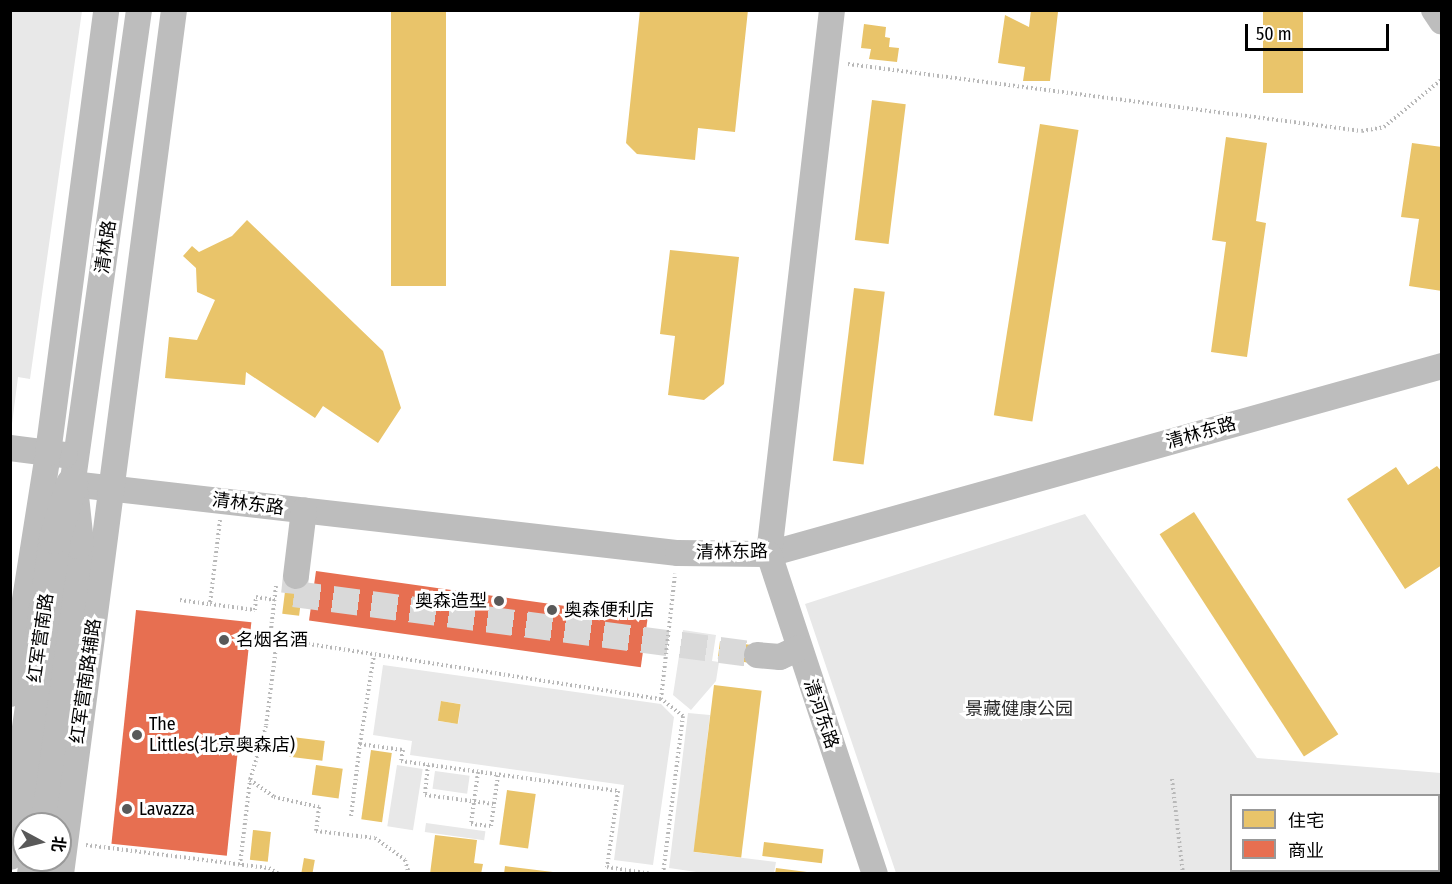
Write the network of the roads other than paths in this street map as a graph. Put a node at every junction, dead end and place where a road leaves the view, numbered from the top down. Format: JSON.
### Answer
{"nodes":[{"id":1,"x":106,"y":10,"type":"edge"},
{"id":2,"x":139,"y":10,"type":"edge"},
{"id":3,"x":174,"y":10,"type":"edge"},
{"id":4,"x":832,"y":10,"type":"edge"},
{"id":5,"x":1434,"y":10,"type":"edge"},
{"id":6,"x":1442,"y":22,"type":"edge"},
{"id":7,"x":1442,"y":366,"type":"edge"},
{"id":8,"x":10,"y":448,"type":"edge"},
{"id":9,"x":48,"y":453,"type":"junction"},
{"id":10,"x":74,"y":470,"type":"junction"},
{"id":11,"x":112,"y":488,"type":"junction"},
{"id":12,"x":304,"y":510,"type":"junction"},
{"id":13,"x":769,"y":554,"type":"junction"},
{"id":14,"x":287,"y":577,"type":"tunnel mouth"},
{"id":15,"x":794,"y":651,"type":"junction"},
{"id":16,"x":757,"y":655,"type":"tunnel mouth"},
{"id":17,"x":10,"y":694,"type":"edge"},
{"id":18,"x":41,"y":812,"type":"edge"},
{"id":19,"x":10,"y":854,"type":"edge"},
{"id":20,"x":61,"y":873,"type":"edge"},
{"id":21,"x":875,"y":873,"type":"edge"}],
"edges":[{"from":1,"to":9,"type":"street"},
{"from":2,"to":10,"type":"street","name":"清林路"},
{"from":3,"to":11,"type":"street","name":"红军营南路辅路"},
{"from":4,"to":13,"type":"street"},
{"from":5,"to":6,"type":"street"},
{"from":7,"to":13,"type":"street","name":"清林东路"},
{"from":8,"to":9,"type":"street","name":"清林东路"},
{"from":9,"to":10,"type":"street","name":"清林东路"},
{"from":9,"to":17,"type":"street"},
{"from":10,"to":11,"type":"street","name":"清林东路"},
{"from":10,"to":18,"type":"main road","name":"红军营南路"},
{"from":10,"to":19,"type":"main road","name":"红军营南路"},
{"from":11,"to":12,"type":"street","name":"清林东路"},
{"from":11,"to":20,"type":"street","name":"红军营南路辅路"},
{"from":12,"to":13,"type":"street","name":"清林东路"},
{"from":12,"to":14,"type":"street"},
{"from":13,"to":15,"type":"street","name":"清河东路"},
{"from":15,"to":16,"type":"street"},
{"from":15,"to":21,"type":"street","name":"清河东路"}]}
